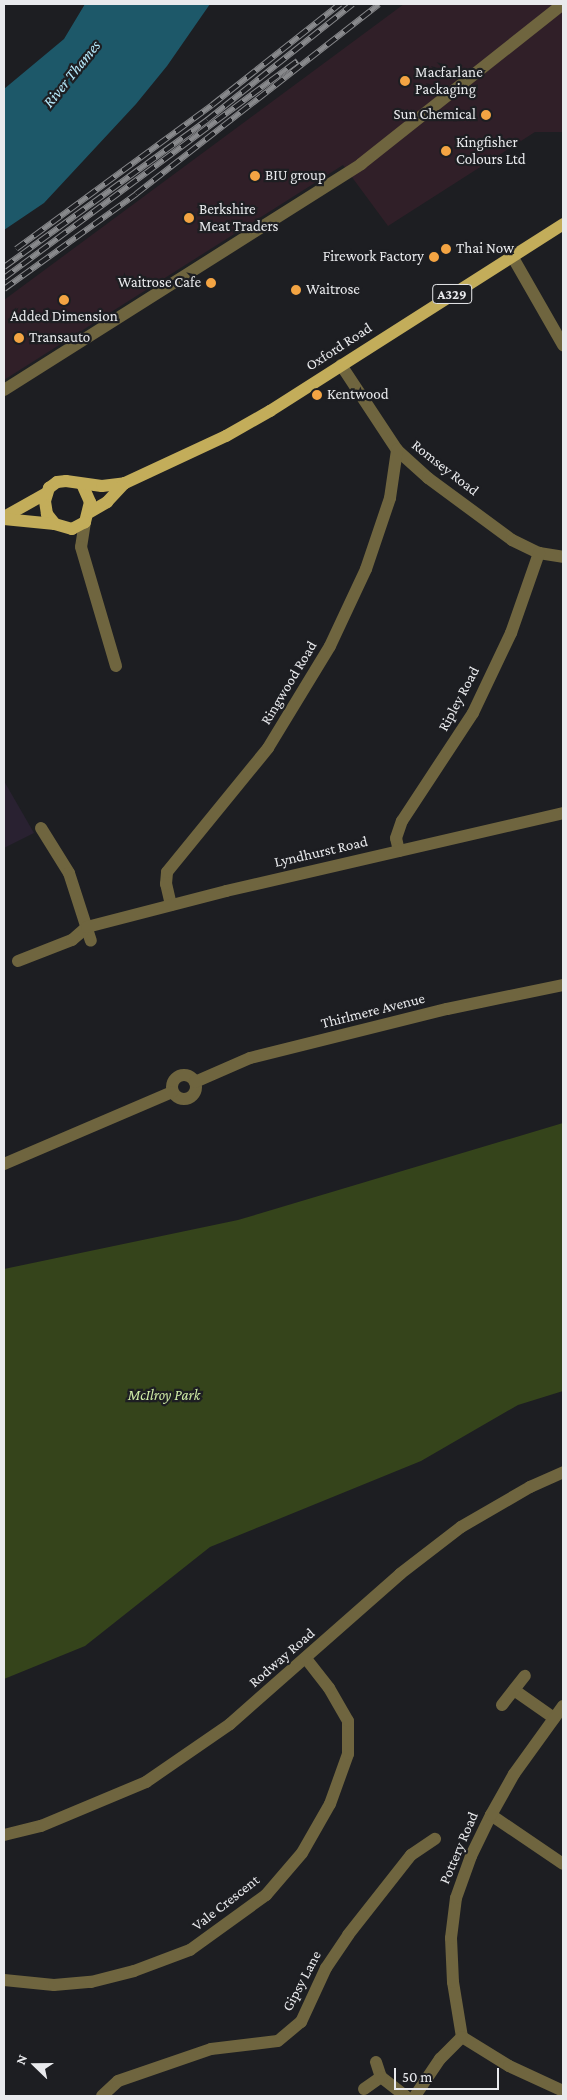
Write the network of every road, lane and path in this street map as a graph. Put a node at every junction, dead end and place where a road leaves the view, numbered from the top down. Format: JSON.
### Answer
{"nodes":[{"id":1,"x":562,"y":4,"type":"edge"},
{"id":2,"x":563,"y":224,"type":"edge"},
{"id":3,"x":512,"y":256,"type":"junction"},
{"id":4,"x":563,"y":345,"type":"edge"},
{"id":5,"x":341,"y":365,"type":"junction"},
{"id":6,"x":4,"y":390,"type":"edge"},
{"id":7,"x":397,"y":450,"type":"junction"},
{"id":8,"x":125,"y":483,"type":"junction"},
{"id":9,"x":82,"y":484,"type":"junction"},
{"id":10,"x":47,"y":494,"type":"junction"},
{"id":11,"x":88,"y":517,"type":"junction"},
{"id":12,"x":4,"y":518,"type":"edge"},
{"id":13,"x":60,"y":526,"type":"junction"},
{"id":14,"x":81,"y":547,"type":"junction"},
{"id":15,"x":538,"y":553,"type":"junction"},
{"id":16,"x":563,"y":557,"type":"edge"},
{"id":17,"x":116,"y":666,"type":"dead end"},
{"id":18,"x":563,"y":813,"type":"edge"},
{"id":19,"x":41,"y":828,"type":"dead end"},
{"id":20,"x":399,"y":851,"type":"junction"},
{"id":21,"x":171,"y":905,"type":"junction"},
{"id":22,"x":87,"y":927,"type":"junction"},
{"id":23,"x":91,"y":941,"type":"dead end"},
{"id":24,"x":18,"y":961,"type":"dead end"},
{"id":25,"x":563,"y":985,"type":"edge"},
{"id":26,"x":4,"y":1164,"type":"edge"},
{"id":27,"x":563,"y":1472,"type":"edge"},
{"id":28,"x":306,"y":1659,"type":"junction"},
{"id":29,"x":525,"y":1676,"type":"dead end"},
{"id":30,"x":514,"y":1690,"type":"junction"},
{"id":31,"x":502,"y":1705,"type":"dead end"},
{"id":32,"x":563,"y":1706,"type":"edge"},
{"id":33,"x":554,"y":1718,"type":"junction"},
{"id":34,"x":491,"y":1816,"type":"junction"},
{"id":35,"x":4,"y":1834,"type":"edge"},
{"id":36,"x":435,"y":1839,"type":"dead end"},
{"id":37,"x":563,"y":1864,"type":"edge"},
{"id":38,"x":4,"y":1980,"type":"edge"},
{"id":39,"x":462,"y":2037,"type":"junction"},
{"id":40,"x":376,"y":2062,"type":"dead end"},
{"id":41,"x":381,"y":2078,"type":"junction"},
{"id":42,"x":364,"y":2089,"type":"dead end"},
{"id":43,"x":563,"y":2090,"type":"edge"},
{"id":44,"x":102,"y":2096,"type":"edge"},
{"id":45,"x":405,"y":2096,"type":"edge"},
{"id":46,"x":415,"y":2096,"type":"edge"}],
"edges":[{"from":1,"to":6,"type":"street"},
{"from":2,"to":3,"type":"main road","name":"Oxford Road","number":"A329"},
{"from":3,"to":4,"type":"street"},
{"from":3,"to":5,"type":"main road","name":"Oxford Road","number":"A329"},
{"from":5,"to":7,"type":"street","name":"Romsey Road"},
{"from":5,"to":8,"type":"main road","name":"Oxford Road","number":"A329"},
{"from":7,"to":15,"type":"street","name":"Romsey Road"},
{"from":7,"to":21,"type":"street","name":"Ringwood Road"},
{"from":8,"to":9,"type":"main road","name":"Oxford Road","number":"A329"},
{"from":8,"to":11,"type":"main road","name":"Oxford Road","number":"A329"},
{"from":9,"to":10,"type":"main road"},
{"from":9,"to":11,"type":"main road"},
{"from":10,"to":12,"type":"main road"},
{"from":10,"to":13,"type":"main road"},
{"from":11,"to":13,"type":"main road"},
{"from":11,"to":14,"type":"street"},
{"from":12,"to":13,"type":"main road"},
{"from":13,"to":14,"type":"street"},
{"from":14,"to":17,"type":"street"},
{"from":15,"to":16,"type":"street","name":"Romsey Road"},
{"from":15,"to":20,"type":"street","name":"Ripley Road"},
{"from":18,"to":20,"type":"street","name":"Lyndhurst Road"},
{"from":19,"to":22,"type":"street"},
{"from":20,"to":21,"type":"street","name":"Lyndhurst Road"},
{"from":21,"to":22,"type":"street","name":"Lyndhurst Road"},
{"from":22,"to":23,"type":"street"},
{"from":22,"to":24,"type":"street","name":"Lyndhurst Road"},
{"from":25,"to":26,"type":"street","name":"Thirlmere Avenue"},
{"from":27,"to":28,"type":"street","name":"Rodway Road"},
{"from":28,"to":35,"type":"street","name":"Rodway Road"},
{"from":28,"to":38,"type":"street","name":"Vale Crescent"},
{"from":29,"to":30,"type":"street"},
{"from":30,"to":31,"type":"street"},
{"from":30,"to":33,"type":"street"},
{"from":32,"to":33,"type":"street","name":"Pottery Road"},
{"from":33,"to":34,"type":"street","name":"Pottery Road"},
{"from":34,"to":37,"type":"street"},
{"from":34,"to":39,"type":"street","name":"Pottery Road"},
{"from":36,"to":44,"type":"street","name":"Gipsy Lane"},
{"from":39,"to":43,"type":"street"},
{"from":39,"to":46,"type":"street"},
{"from":40,"to":41,"type":"street"},
{"from":41,"to":42,"type":"street"},
{"from":41,"to":45,"type":"street"}]}
